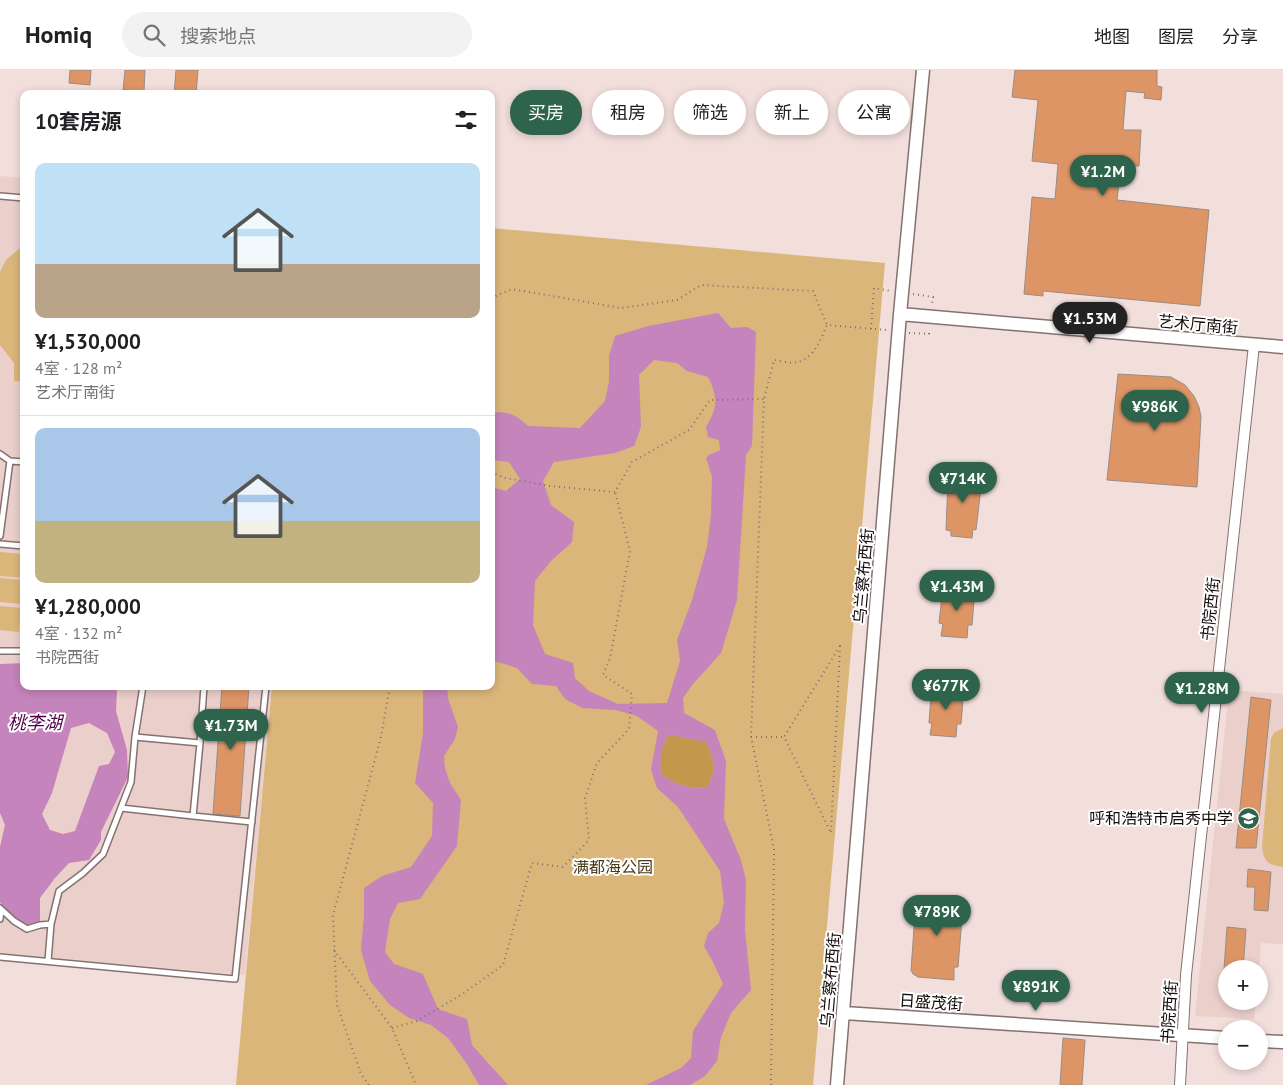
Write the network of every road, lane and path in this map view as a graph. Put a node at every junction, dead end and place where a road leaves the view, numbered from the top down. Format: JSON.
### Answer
{"nodes":[{"id":1,"x":923,"y":70,"type":"edge"},
{"id":2,"x":0,"y":196,"type":"edge"},
{"id":3,"x":20,"y":198,"type":"edge"},
{"id":4,"x":495,"y":296,"type":"edge"},
{"id":5,"x":900,"y":314,"type":"junction"},
{"id":6,"x":827,"y":325,"type":"junction"},
{"id":7,"x":871,"y":329,"type":"dead end"},
{"id":8,"x":1254,"y":345,"type":"junction"},
{"id":9,"x":1283,"y":347,"type":"edge"},
{"id":10,"x":764,"y":399,"type":"junction"},
{"id":11,"x":0,"y":454,"type":"edge"},
{"id":12,"x":10,"y":461,"type":"junction"},
{"id":13,"x":20,"y":462,"type":"edge"},
{"id":14,"x":495,"y":474,"type":"edge"},
{"id":15,"x":615,"y":492,"type":"junction"},
{"id":16,"x":2,"y":509,"type":"edge"},
{"id":17,"x":0,"y":536,"type":"edge"},
{"id":18,"x":0,"y":544,"type":"edge"},
{"id":19,"x":20,"y":546,"type":"edge"},
{"id":20,"x":0,"y":651,"type":"edge"},
{"id":21,"x":20,"y":652,"type":"edge"},
{"id":22,"x":142,"y":690,"type":"edge"},
{"id":23,"x":204,"y":690,"type":"edge"},
{"id":24,"x":266,"y":690,"type":"edge"},
{"id":25,"x":389,"y":690,"type":"edge"},
{"id":26,"x":136,"y":737,"type":"junction"},
{"id":27,"x":751,"y":737,"type":"junction"},
{"id":28,"x":784,"y":737,"type":"junction"},
{"id":29,"x":200,"y":743,"type":"junction"},
{"id":30,"x":121,"y":808,"type":"junction"},
{"id":31,"x":194,"y":816,"type":"junction"},
{"id":32,"x":252,"y":822,"type":"junction"},
{"id":33,"x":0,"y":909,"type":"edge"},
{"id":34,"x":0,"y":919,"type":"edge"},
{"id":35,"x":51,"y":924,"type":"junction"},
{"id":36,"x":334,"y":950,"type":"junction"},
{"id":37,"x":0,"y":957,"type":"edge"},
{"id":38,"x":48,"y":961,"type":"junction"},
{"id":39,"x":844,"y":1013,"type":"junction"},
{"id":40,"x":392,"y":1028,"type":"junction"},
{"id":41,"x":1182,"y":1035,"type":"junction"},
{"id":42,"x":1218,"y":1037,"type":"edge"},
{"id":43,"x":1268,"y":1041,"type":"edge"},
{"id":44,"x":1283,"y":1042,"type":"edge"},
{"id":45,"x":368,"y":1085,"type":"edge"},
{"id":46,"x":416,"y":1085,"type":"edge"},
{"id":47,"x":770,"y":1085,"type":"edge"},
{"id":48,"x":837,"y":1085,"type":"edge"},
{"id":49,"x":1180,"y":1085,"type":"edge"}],
"edges":[{"from":1,"to":5,"type":"street","name":"乌兰察布西街"},
{"from":2,"to":3,"type":"lane"},
{"from":4,"to":6,"type":"path"},
{"from":5,"to":8,"type":"street","name":"艺术厅南街"},
{"from":5,"to":39,"type":"street","name":"乌兰察布西街"},
{"from":6,"to":7,"type":"path"},
{"from":6,"to":10,"type":"path"},
{"from":8,"to":9,"type":"street","name":"艺术厅南街"},
{"from":8,"to":41,"type":"street","name":"书院西街"},
{"from":10,"to":15,"type":"path"},
{"from":10,"to":27,"type":"path"},
{"from":11,"to":12,"type":"lane"},
{"from":12,"to":13,"type":"lane"},
{"from":12,"to":16,"type":"lane"},
{"from":14,"to":15,"type":"path"},
{"from":15,"to":40,"type":"path"},
{"from":16,"to":17,"type":"lane"},
{"from":18,"to":19,"type":"lane"},
{"from":20,"to":21,"type":"lane"},
{"from":22,"to":26,"type":"lane"},
{"from":23,"to":29,"type":"lane"},
{"from":24,"to":32,"type":"lane"},
{"from":25,"to":36,"type":"path"},
{"from":26,"to":29,"type":"lane"},
{"from":26,"to":30,"type":"lane"},
{"from":27,"to":28,"type":"path"},
{"from":27,"to":47,"type":"path"},
{"from":28,"to":28,"type":"path"},
{"from":29,"to":31,"type":"lane"},
{"from":30,"to":31,"type":"lane"},
{"from":30,"to":35,"type":"lane"},
{"from":31,"to":32,"type":"lane"},
{"from":32,"to":38,"type":"lane"},
{"from":33,"to":34,"type":"lane"},
{"from":33,"to":35,"type":"lane"},
{"from":35,"to":38,"type":"lane"},
{"from":36,"to":40,"type":"path"},
{"from":36,"to":45,"type":"path"},
{"from":37,"to":38,"type":"lane"},
{"from":39,"to":41,"type":"street","name":"日盛茂街"},
{"from":39,"to":48,"type":"street","name":"乌兰察布西街"},
{"from":40,"to":46,"type":"path"},
{"from":41,"to":42,"type":"street","name":"日盛茂街"},
{"from":41,"to":49,"type":"street","name":"书院西街"},
{"from":43,"to":44,"type":"street"}]}
